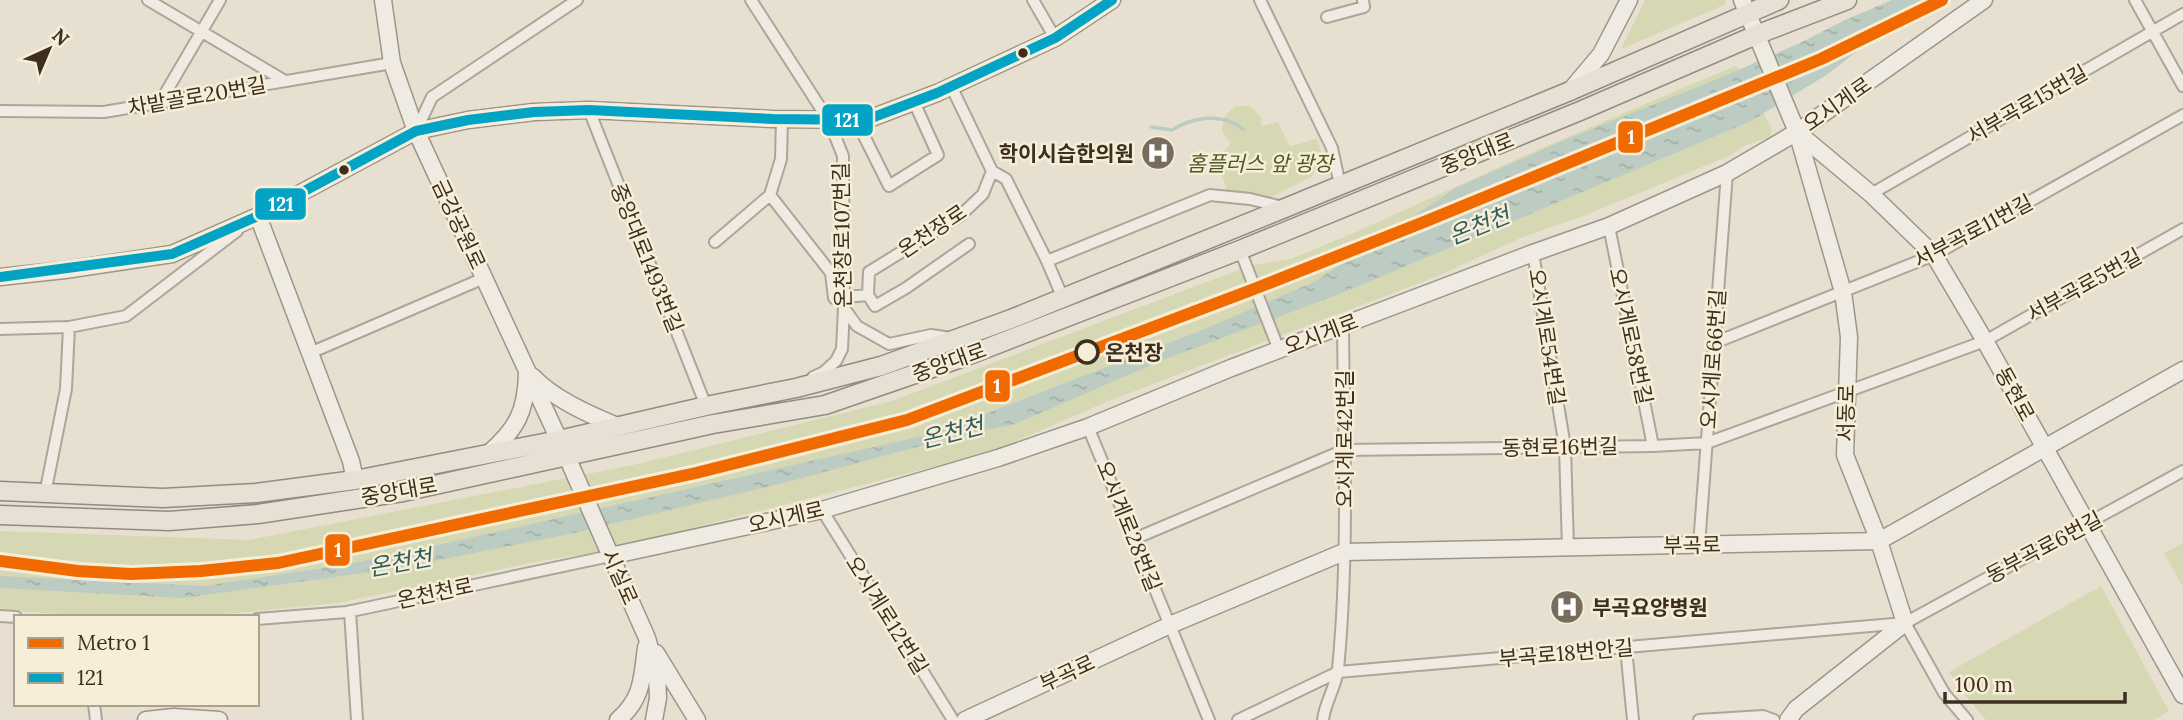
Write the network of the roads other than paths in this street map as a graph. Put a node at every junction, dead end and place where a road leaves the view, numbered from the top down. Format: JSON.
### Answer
{"nodes":[{"id":1,"x":148,"y":0,"type":"edge"},
{"id":2,"x":220,"y":0,"type":"edge"},
{"id":3,"x":383,"y":0,"type":"edge"},
{"id":4,"x":577,"y":0,"type":"edge"},
{"id":5,"x":751,"y":0,"type":"edge"},
{"id":6,"x":1033,"y":0,"type":"edge"},
{"id":7,"x":1112,"y":0,"type":"edge"},
{"id":8,"x":1260,"y":0,"type":"edge"},
{"id":9,"x":1363,"y":0,"type":"edge"},
{"id":10,"x":1629,"y":0,"type":"edge"},
{"id":11,"x":1779,"y":0,"type":"edge"},
{"id":12,"x":1847,"y":0,"type":"edge"},
{"id":13,"x":1984,"y":0,"type":"edge"},
{"id":14,"x":2135,"y":0,"type":"edge"},
{"id":15,"x":1744,"y":6,"type":"edge"},
{"id":16,"x":2183,"y":14,"type":"edge"},
{"id":17,"x":1327,"y":17,"type":"dead end"},
{"id":18,"x":202,"y":30,"type":"junction"},
{"id":19,"x":2152,"y":31,"type":"junction"},
{"id":20,"x":1756,"y":36,"type":"junction"},
{"id":21,"x":1055,"y":38,"type":"junction"},
{"id":22,"x":392,"y":62,"type":"junction"},
{"id":23,"x":285,"y":81,"type":"junction"},
{"id":24,"x":951,"y":86,"type":"junction"},
{"id":25,"x":2183,"y":86,"type":"edge"},
{"id":26,"x":1570,"y":91,"type":"junction"},
{"id":27,"x":914,"y":102,"type":"junction"},
{"id":28,"x":159,"y":104,"type":"junction"},
{"id":29,"x":589,"y":110,"type":"junction"},
{"id":30,"x":0,"y":111,"type":"edge"},
{"id":31,"x":2183,"y":115,"type":"edge"},
{"id":32,"x":782,"y":119,"type":"junction"},
{"id":33,"x":856,"y":120,"type":"junction"},
{"id":34,"x":829,"y":121,"type":"junction"},
{"id":35,"x":416,"y":131,"type":"junction"},
{"id":36,"x":1797,"y":132,"type":"junction"},
{"id":37,"x":992,"y":171,"type":"junction"},
{"id":38,"x":1727,"y":173,"type":"junction"},
{"id":39,"x":1340,"y":185,"type":"junction"},
{"id":40,"x":1871,"y":194,"type":"junction"},
{"id":41,"x":770,"y":195,"type":"junction"},
{"id":42,"x":1285,"y":208,"type":"junction"},
{"id":43,"x":258,"y":216,"type":"junction"},
{"id":44,"x":1609,"y":226,"type":"junction"},
{"id":45,"x":2183,"y":229,"type":"edge"},
{"id":46,"x":715,"y":242,"type":"dead end"},
{"id":47,"x":969,"y":244,"type":"dead end"},
{"id":48,"x":1240,"y":250,"type":"junction"},
{"id":49,"x":1533,"y":253,"type":"junction"},
{"id":50,"x":1934,"y":255,"type":"junction"},
{"id":51,"x":1047,"y":261,"type":"junction"},
{"id":52,"x":0,"y":276,"type":"edge"},
{"id":53,"x":484,"y":278,"type":"junction"},
{"id":54,"x":1843,"y":292,"type":"junction"},
{"id":55,"x":868,"y":296,"type":"junction"},
{"id":56,"x":1062,"y":296,"type":"junction"},
{"id":57,"x":844,"y":302,"type":"junction"},
{"id":58,"x":1343,"y":326,"type":"junction"},
{"id":59,"x":69,"y":327,"type":"junction"},
{"id":60,"x":0,"y":329,"type":"edge"},
{"id":61,"x":957,"y":339,"type":"junction"},
{"id":62,"x":1985,"y":341,"type":"junction"},
{"id":63,"x":1714,"y":343,"type":"junction"},
{"id":64,"x":1279,"y":350,"type":"junction"},
{"id":65,"x":310,"y":353,"type":"junction"},
{"id":66,"x":2183,"y":370,"type":"edge"},
{"id":67,"x":527,"y":372,"type":"junction"},
{"id":68,"x":796,"y":388,"type":"junction"},
{"id":69,"x":1847,"y":392,"type":"junction"},
{"id":70,"x":706,"y":406,"type":"junction"},
{"id":71,"x":617,"y":426,"type":"junction"},
{"id":72,"x":1088,"y":427,"type":"junction"},
{"id":73,"x":559,"y":440,"type":"junction"},
{"id":74,"x":1707,"y":443,"type":"junction"},
{"id":75,"x":1653,"y":446,"type":"junction"},
{"id":76,"x":1565,"y":447,"type":"junction"},
{"id":77,"x":2045,"y":448,"type":"junction"},
{"id":78,"x":1344,"y":450,"type":"junction"},
{"id":79,"x":488,"y":454,"type":"junction"},
{"id":80,"x":568,"y":457,"type":"junction"},
{"id":81,"x":2183,"y":471,"type":"edge"},
{"id":82,"x":355,"y":480,"type":"junction"},
{"id":83,"x":0,"y":491,"type":"edge"},
{"id":84,"x":45,"y":494,"type":"junction"},
{"id":85,"x":822,"y":510,"type":"junction"},
{"id":86,"x":0,"y":515,"type":"edge"},
{"id":87,"x":2088,"y":524,"type":"junction"},
{"id":88,"x":1134,"y":539,"type":"junction"},
{"id":89,"x":1879,"y":541,"type":"junction"},
{"id":90,"x":1699,"y":545,"type":"junction"},
{"id":91,"x":1568,"y":548,"type":"junction"},
{"id":92,"x":609,"y":552,"type":"junction"},
{"id":93,"x":1344,"y":552,"type":"junction"},
{"id":94,"x":351,"y":611,"type":"junction"},
{"id":95,"x":259,"y":619,"type":"edge"},
{"id":96,"x":1905,"y":623,"type":"junction"},
{"id":97,"x":1170,"y":625,"type":"junction"},
{"id":98,"x":647,"y":638,"type":"junction"},
{"id":99,"x":1626,"y":648,"type":"junction"},
{"id":100,"x":1338,"y":672,"type":"junction"},
{"id":101,"x":2183,"y":695,"type":"edge"},
{"id":102,"x":146,"y":720,"type":"edge"},
{"id":103,"x":219,"y":720,"type":"edge"},
{"id":104,"x":358,"y":720,"type":"edge"},
{"id":105,"x":618,"y":720,"type":"edge"},
{"id":106,"x":654,"y":720,"type":"edge"},
{"id":107,"x":697,"y":720,"type":"edge"},
{"id":108,"x":953,"y":720,"type":"edge"},
{"id":109,"x":965,"y":720,"type":"edge"},
{"id":110,"x":1209,"y":720,"type":"edge"},
{"id":111,"x":1238,"y":720,"type":"edge"},
{"id":112,"x":1324,"y":720,"type":"edge"},
{"id":113,"x":1633,"y":720,"type":"edge"},
{"id":114,"x":1699,"y":720,"type":"edge"},
{"id":115,"x":1774,"y":720,"type":"edge"},
{"id":116,"x":1788,"y":720,"type":"edge"},
{"id":117,"x":1967,"y":720,"type":"edge"}],
"edges":[{"from":1,"to":18,"type":"street"},
{"from":2,"to":18,"type":"street"},
{"from":3,"to":22,"type":"street","name":"금강공원로"},
{"from":4,"to":35,"type":"street"},
{"from":5,"to":34,"type":"street","name":"온천장로107번길"},
{"from":6,"to":21,"type":"street"},
{"from":7,"to":21,"type":"street"},
{"from":8,"to":39,"type":"street"},
{"from":9,"to":17,"type":"street"},
{"from":10,"to":26,"type":"street"},
{"from":11,"to":15,"type":"main road","name":"중앙대로"},
{"from":12,"to":20,"type":"main road","name":"중앙대로"},
{"from":13,"to":36,"type":"street","name":"오시게로"},
{"from":14,"to":19,"type":"street"},
{"from":15,"to":20,"type":"street","name":"서동로"},
{"from":15,"to":26,"type":"main road","name":"중앙대로"},
{"from":16,"to":19,"type":"street","name":"서부곡로15번길"},
{"from":18,"to":23,"type":"street"},
{"from":18,"to":28,"type":"street"},
{"from":19,"to":25,"type":"street"},
{"from":19,"to":40,"type":"street","name":"서부곡로15번길"},
{"from":20,"to":36,"type":"street","name":"서동로"},
{"from":20,"to":48,"type":"main road","name":"중앙대로"},
{"from":21,"to":24,"type":"street"},
{"from":22,"to":23,"type":"street","name":"차밭골로20번길"},
{"from":22,"to":35,"type":"street","name":"금강공원로"},
{"from":23,"to":28,"type":"street","name":"차밭골로20번길"},
{"from":24,"to":27,"type":"street"},
{"from":24,"to":37,"type":"street"},
{"from":26,"to":39,"type":"main road","name":"중앙대로"},
{"from":27,"to":33,"type":"street"},
{"from":27,"to":33,"type":"street"},
{"from":28,"to":30,"type":"street","name":"차밭골로20번길"},
{"from":29,"to":32,"type":"street"},
{"from":29,"to":35,"type":"street"},
{"from":29,"to":70,"type":"street","name":"중앙대로1493번길"},
{"from":31,"to":50,"type":"street","name":"서부곡로11번길"},
{"from":32,"to":34,"type":"street"},
{"from":32,"to":41,"type":"street"},
{"from":33,"to":34,"type":"street"},
{"from":34,"to":57,"type":"street","name":"온천장로107번길"},
{"from":35,"to":43,"type":"street"},
{"from":35,"to":53,"type":"street","name":"금강공원로"},
{"from":36,"to":38,"type":"street","name":"오시게로"},
{"from":36,"to":40,"type":"street","name":"동현로"},
{"from":36,"to":54,"type":"street","name":"서동로"},
{"from":37,"to":51,"type":"street"},
{"from":37,"to":55,"type":"street","name":"온천장로"},
{"from":38,"to":44,"type":"street","name":"오시게로"},
{"from":38,"to":63,"type":"street","name":"오시게로66번길"},
{"from":39,"to":42,"type":"main road","name":"중앙대로"},
{"from":40,"to":50,"type":"street","name":"동현로"},
{"from":41,"to":46,"type":"street"},
{"from":41,"to":57,"type":"street"},
{"from":42,"to":51,"type":"street"},
{"from":42,"to":56,"type":"main road","name":"중앙대로"},
{"from":43,"to":52,"type":"street"},
{"from":43,"to":59,"type":"street"},
{"from":43,"to":65,"type":"street"},
{"from":44,"to":49,"type":"street","name":"오시게로"},
{"from":44,"to":75,"type":"street","name":"오시게로58번길"},
{"from":45,"to":62,"type":"street","name":"서부곡로5번길"},
{"from":47,"to":55,"type":"street"},
{"from":48,"to":64,"type":"street"},
{"from":48,"to":80,"type":"main road","name":"중앙대로"},
{"from":49,"to":58,"type":"street","name":"오시게로"},
{"from":49,"to":76,"type":"street","name":"오시게로54번길"},
{"from":50,"to":54,"type":"street","name":"서부곡로11번길"},
{"from":50,"to":62,"type":"street","name":"동현로"},
{"from":51,"to":56,"type":"street"},
{"from":53,"to":65,"type":"street"},
{"from":53,"to":67,"type":"street","name":"금강공원로"},
{"from":54,"to":63,"type":"street","name":"서부곡로11번길"},
{"from":54,"to":69,"type":"street","name":"서동로"},
{"from":55,"to":57,"type":"street"},
{"from":56,"to":61,"type":"main road","name":"중앙대로"},
{"from":57,"to":61,"type":"street"},
{"from":57,"to":68,"type":"street","name":"온천장로107번길"},
{"from":58,"to":64,"type":"street","name":"오시게로"},
{"from":58,"to":78,"type":"street","name":"오시게로42번길"},
{"from":59,"to":60,"type":"street"},
{"from":59,"to":84,"type":"street"},
{"from":61,"to":68,"type":"main road","name":"중앙대로"},
{"from":62,"to":69,"type":"street","name":"동현로16번길"},
{"from":62,"to":77,"type":"street","name":"동현로"},
{"from":63,"to":74,"type":"street","name":"오시게로66번길"},
{"from":64,"to":72,"type":"street","name":"오시게로"},
{"from":65,"to":82,"type":"street"},
{"from":66,"to":77,"type":"street","name":"부곡로"},
{"from":67,"to":71,"type":"street"},
{"from":67,"to":73,"type":"street","name":"금강공원로"},
{"from":67,"to":79,"type":"street"},
{"from":68,"to":70,"type":"main road","name":"중앙대로"},
{"from":69,"to":74,"type":"street","name":"동현로16번길"},
{"from":69,"to":89,"type":"street","name":"서동로"},
{"from":70,"to":71,"type":"main road","name":"중앙대로"},
{"from":71,"to":73,"type":"main road","name":"중앙대로"},
{"from":72,"to":85,"type":"street","name":"오시게로"},
{"from":72,"to":88,"type":"street","name":"오시게로28번길"},
{"from":73,"to":79,"type":"main road","name":"중앙대로"},
{"from":73,"to":80,"type":"street","name":"시실로"},
{"from":74,"to":75,"type":"street","name":"동현로16번길"},
{"from":74,"to":90,"type":"street","name":"오시게로66번길"},
{"from":75,"to":76,"type":"street","name":"동현로16번길"},
{"from":76,"to":78,"type":"street","name":"동현로16번길"},
{"from":76,"to":91,"type":"street","name":"오시게로54번길"},
{"from":77,"to":87,"type":"street","name":"동현로"},
{"from":77,"to":89,"type":"street","name":"부곡로"},
{"from":78,"to":88,"type":"street","name":"동현로16번길"},
{"from":78,"to":93,"type":"street","name":"오시게로42번길"},
{"from":79,"to":82,"type":"main road","name":"중앙대로"},
{"from":80,"to":86,"type":"main road","name":"중앙대로"},
{"from":80,"to":92,"type":"street","name":"시실로"},
{"from":81,"to":87,"type":"street","name":"동부곡로6번길"},
{"from":82,"to":84,"type":"main road","name":"중앙대로"},
{"from":83,"to":84,"type":"main road","name":"중앙대로"},
{"from":85,"to":92,"type":"street","name":"오시게로"},
{"from":85,"to":108,"type":"street","name":"오시게로12번길"},
{"from":87,"to":96,"type":"street","name":"동부곡로6번길"},
{"from":87,"to":101,"type":"street","name":"동현로"},
{"from":88,"to":97,"type":"street","name":"오시게로28번길"},
{"from":89,"to":90,"type":"street","name":"부곡로"},
{"from":89,"to":96,"type":"street","name":"서동로"},
{"from":90,"to":91,"type":"street","name":"부곡로"},
{"from":91,"to":93,"type":"street","name":"부곡로"},
{"from":92,"to":94,"type":"street","name":"온천천로"},
{"from":92,"to":98,"type":"street","name":"시실로"},
{"from":93,"to":97,"type":"street","name":"부곡로"},
{"from":93,"to":100,"type":"street","name":"오시게로42번길"},
{"from":94,"to":95,"type":"street","name":"온천천로"},
{"from":94,"to":104,"type":"street"},
{"from":96,"to":99,"type":"street","name":"부곡로18번안길"},
{"from":96,"to":116,"type":"street"},
{"from":96,"to":117,"type":"street"},
{"from":97,"to":109,"type":"street","name":"부곡로"},
{"from":97,"to":110,"type":"street"},
{"from":98,"to":105,"type":"street"},
{"from":98,"to":106,"type":"street","name":"시실로"},
{"from":98,"to":107,"type":"street"},
{"from":99,"to":100,"type":"street","name":"부곡로18번안길"},
{"from":99,"to":113,"type":"street"},
{"from":100,"to":111,"type":"street","name":"부곡로18번안길"},
{"from":100,"to":112,"type":"street","name":"오시게로42번길"},
{"from":102,"to":103,"type":"street"},
{"from":114,"to":115,"type":"street"}]}
